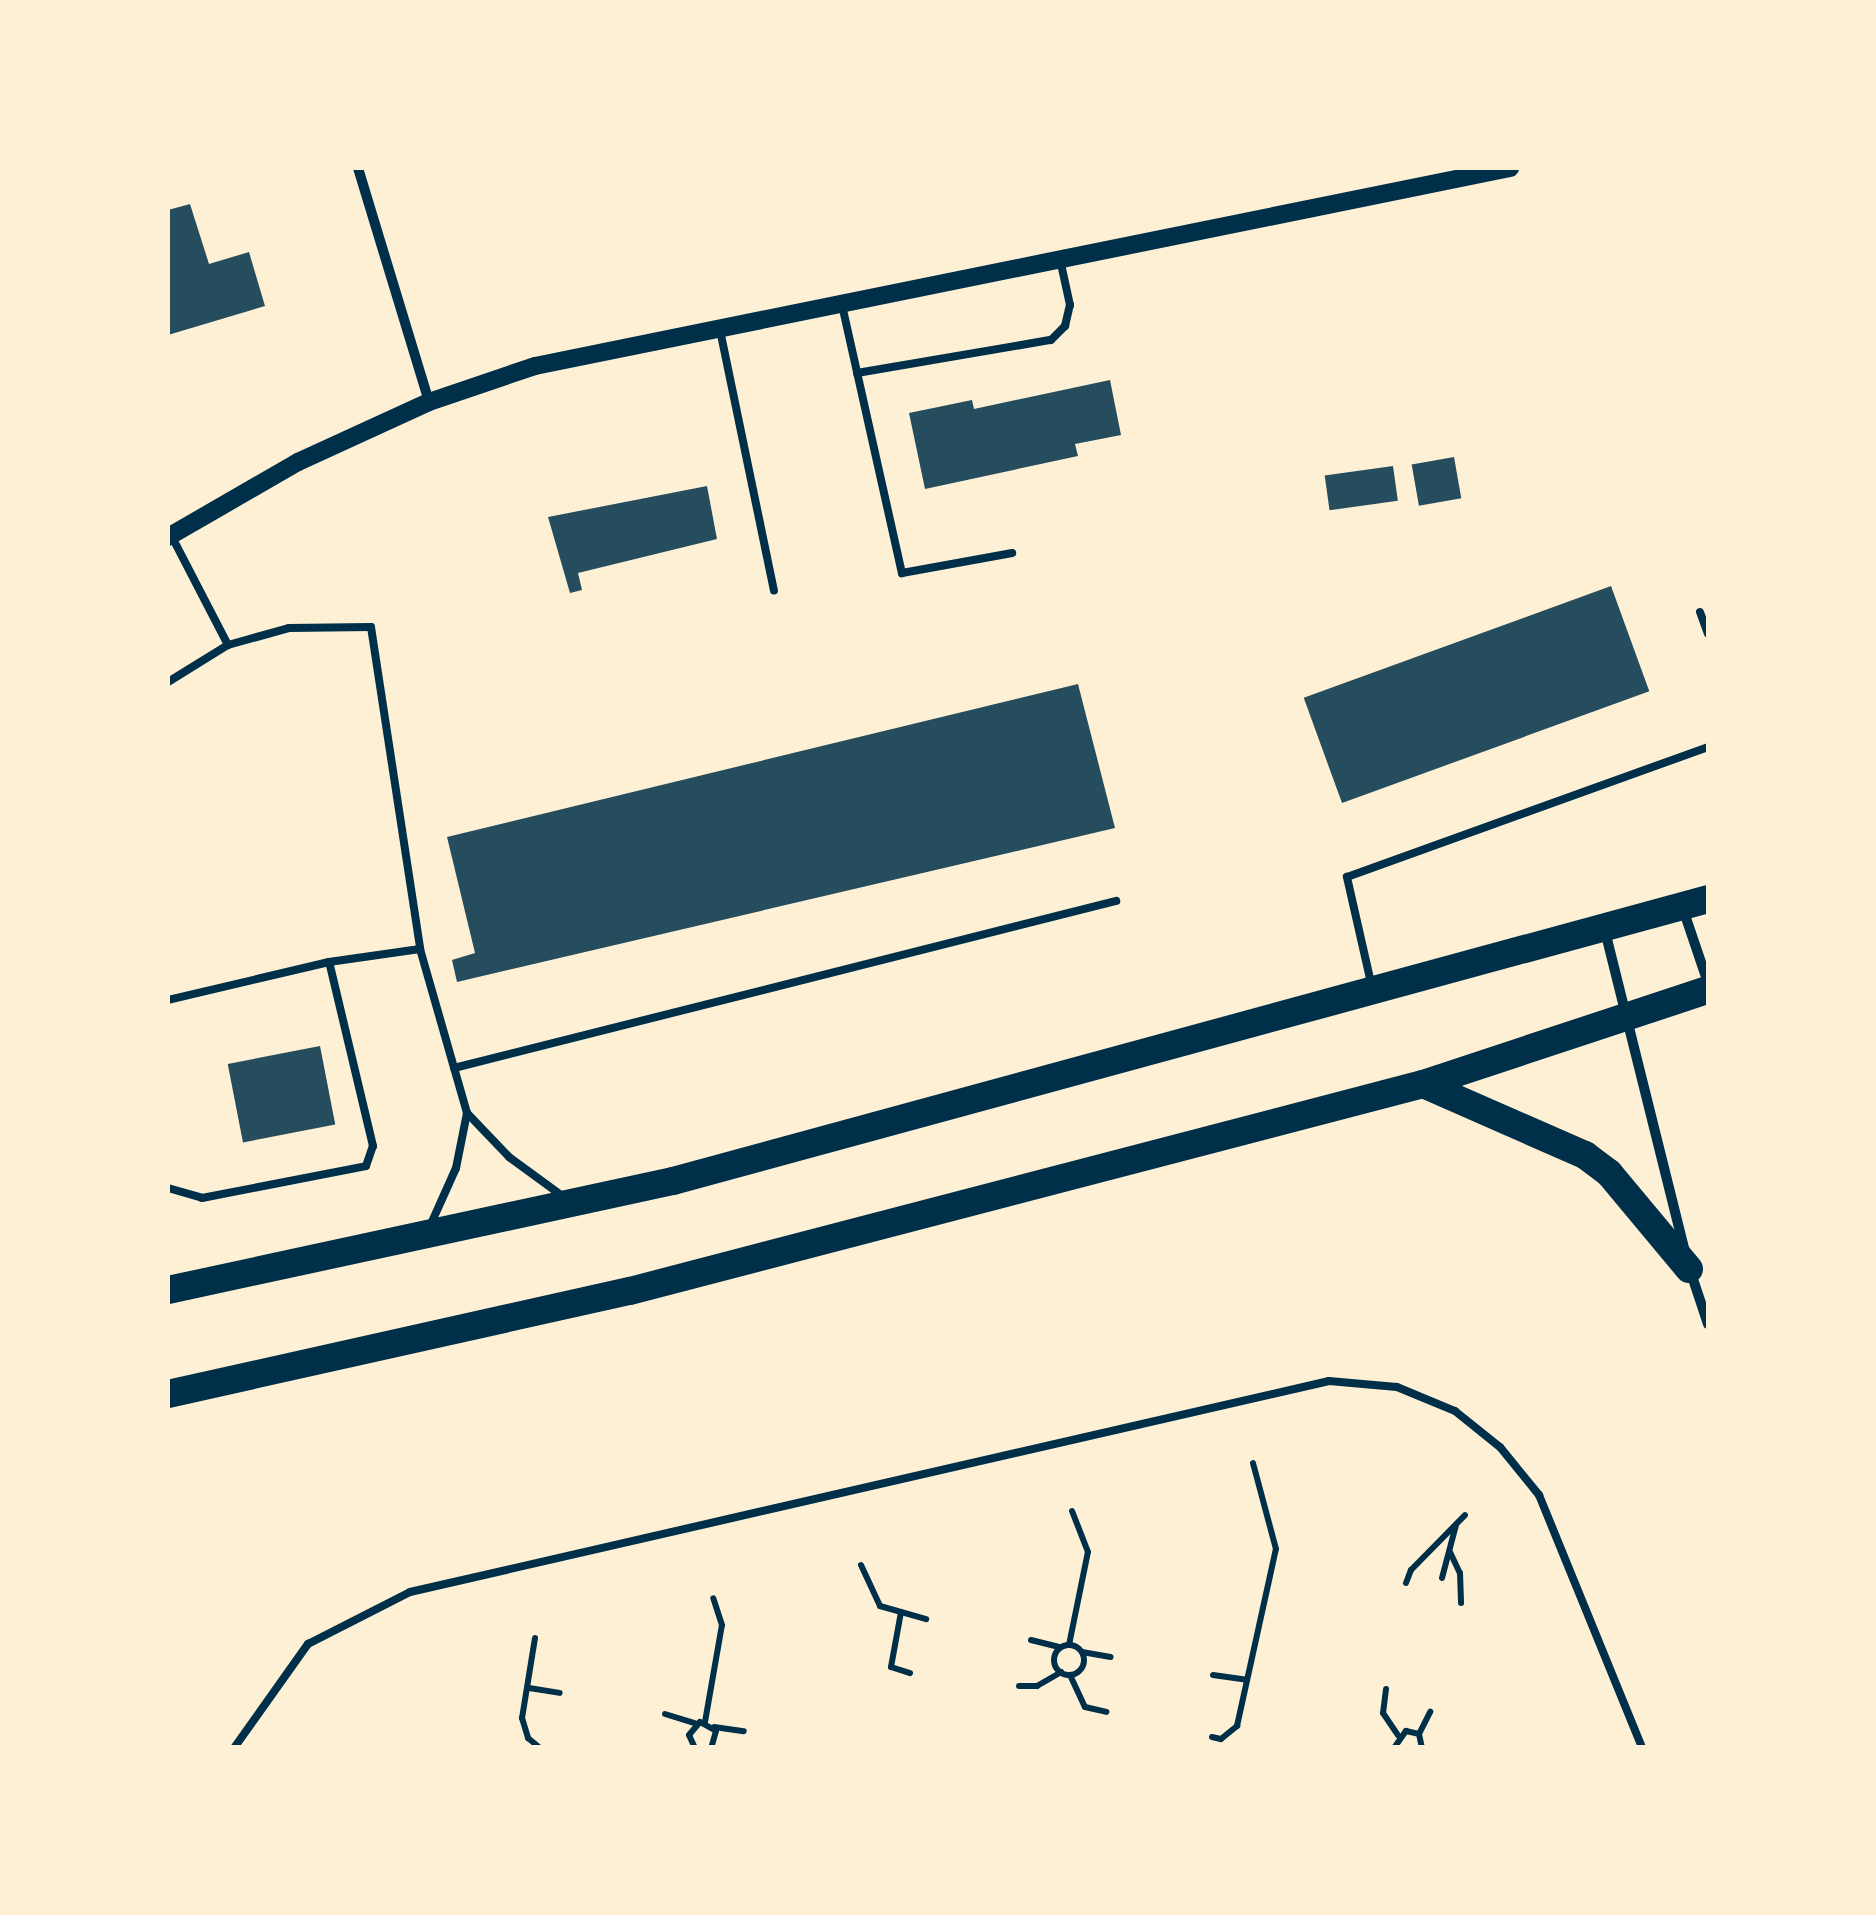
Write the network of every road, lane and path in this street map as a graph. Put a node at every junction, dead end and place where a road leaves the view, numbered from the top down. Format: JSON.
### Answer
{"nodes":[{"id":1,"x":358,"y":168,"type":"edge"},
{"id":2,"x":1510,"y":168,"type":"edge"},
{"id":3,"x":1059,"y":255,"type":"junction"},
{"id":4,"x":840,"y":299,"type":"junction"},
{"id":5,"x":718,"y":325,"type":"junction"},
{"id":6,"x":857,"y":373,"type":"junction"},
{"id":7,"x":428,"y":402,"type":"junction"},
{"id":8,"x":169,"y":536,"type":"edge"},
{"id":9,"x":1012,"y":553,"type":"dead end"},
{"id":10,"x":774,"y":590,"type":"dead end"},
{"id":11,"x":1700,"y":612,"type":"dead end"},
{"id":12,"x":1708,"y":634,"type":"edge"},
{"id":13,"x":228,"y":645,"type":"junction"},
{"id":14,"x":168,"y":682,"type":"edge"},
{"id":15,"x":1708,"y":747,"type":"edge"},
{"id":16,"x":1116,"y":901,"type":"dead end"},
{"id":17,"x":1696,"y":903,"type":"edge"},
{"id":18,"x":1605,"y":930,"type":"junction"},
{"id":19,"x":420,"y":949,"type":"junction"},
{"id":20,"x":330,"y":962,"type":"junction"},
{"id":21,"x":1708,"y":987,"type":"edge"},
{"id":22,"x":1373,"y":992,"type":"junction"},
{"id":23,"x":168,"y":1000,"type":"edge"},
{"id":24,"x":1628,"y":1016,"type":"junction"},
{"id":25,"x":454,"y":1068,"type":"junction"},
{"id":26,"x":1422,"y":1084,"type":"junction"},
{"id":27,"x":467,"y":1113,"type":"junction"},
{"id":28,"x":168,"y":1188,"type":"edge"},
{"id":29,"x":574,"y":1202,"type":"junction"},
{"id":30,"x":426,"y":1234,"type":"junction"},
{"id":31,"x":1690,"y":1269,"type":"junction"},
{"id":32,"x":168,"y":1290,"type":"edge"},
{"id":33,"x":1708,"y":1324,"type":"edge"},
{"id":34,"x":168,"y":1394,"type":"edge"},
{"id":35,"x":1253,"y":1463,"type":"dead end"},
{"id":36,"x":1072,"y":1511,"type":"dead end"},
{"id":37,"x":1465,"y":1515,"type":"dead end"},
{"id":38,"x":1456,"y":1523,"type":"junction"},
{"id":39,"x":1449,"y":1550,"type":"junction"},
{"id":40,"x":861,"y":1565,"type":"dead end"},
{"id":41,"x":1442,"y":1578,"type":"dead end"},
{"id":42,"x":1406,"y":1584,"type":"dead end"},
{"id":43,"x":713,"y":1598,"type":"dead end"},
{"id":44,"x":1460,"y":1604,"type":"dead end"},
{"id":45,"x":901,"y":1612,"type":"junction"},
{"id":46,"x":926,"y":1619,"type":"dead end"},
{"id":47,"x":536,"y":1638,"type":"dead end"},
{"id":48,"x":1031,"y":1640,"type":"dead end"},
{"id":49,"x":1065,"y":1646,"type":"junction"},
{"id":50,"x":1082,"y":1652,"type":"junction"},
{"id":51,"x":1110,"y":1656,"type":"dead end"},
{"id":52,"x":910,"y":1673,"type":"dead end"},
{"id":53,"x":1066,"y":1673,"type":"junction"},
{"id":54,"x":1213,"y":1675,"type":"dead end"},
{"id":55,"x":1247,"y":1680,"type":"junction"},
{"id":56,"x":1018,"y":1686,"type":"dead end"},
{"id":57,"x":529,"y":1688,"type":"junction"},
{"id":58,"x":1386,"y":1689,"type":"dead end"},
{"id":59,"x":560,"y":1693,"type":"dead end"},
{"id":60,"x":1106,"y":1712,"type":"dead end"},
{"id":61,"x":1430,"y":1712,"type":"dead end"},
{"id":62,"x":665,"y":1714,"type":"dead end"},
{"id":63,"x":701,"y":1723,"type":"junction"},
{"id":64,"x":714,"y":1727,"type":"junction"},
{"id":65,"x":744,"y":1730,"type":"dead end"},
{"id":66,"x":1419,"y":1734,"type":"junction"},
{"id":67,"x":1398,"y":1735,"type":"junction"},
{"id":68,"x":1212,"y":1737,"type":"dead end"},
{"id":69,"x":694,"y":1747,"type":"edge"},
{"id":70,"x":234,"y":1748,"type":"edge"},
{"id":71,"x":540,"y":1748,"type":"edge"},
{"id":72,"x":711,"y":1748,"type":"edge"},
{"id":73,"x":1394,"y":1748,"type":"edge"},
{"id":74,"x":1422,"y":1748,"type":"edge"},
{"id":75,"x":1642,"y":1748,"type":"edge"}],
"edges":[{"from":1,"to":7,"type":"street"},
{"from":2,"to":3,"type":"street"},
{"from":3,"to":4,"type":"street"},
{"from":3,"to":6,"type":"lane"},
{"from":4,"to":5,"type":"street"},
{"from":4,"to":6,"type":"lane"},
{"from":5,"to":7,"type":"street"},
{"from":5,"to":10,"type":"lane"},
{"from":6,"to":9,"type":"lane"},
{"from":7,"to":8,"type":"street"},
{"from":8,"to":13,"type":"lane"},
{"from":11,"to":12,"type":"lane"},
{"from":13,"to":14,"type":"lane"},
{"from":13,"to":19,"type":"lane"},
{"from":15,"to":22,"type":"lane"},
{"from":16,"to":25,"type":"lane"},
{"from":17,"to":18,"type":"highway"},
{"from":17,"to":21,"type":"street"},
{"from":18,"to":22,"type":"highway"},
{"from":18,"to":24,"type":"street"},
{"from":19,"to":20,"type":"lane"},
{"from":19,"to":25,"type":"lane"},
{"from":20,"to":23,"type":"lane"},
{"from":20,"to":28,"type":"lane"},
{"from":21,"to":24,"type":"highway"},
{"from":22,"to":29,"type":"highway"},
{"from":24,"to":26,"type":"highway"},
{"from":24,"to":31,"type":"street"},
{"from":25,"to":27,"type":"lane"},
{"from":26,"to":31,"type":"highway"},
{"from":26,"to":34,"type":"highway"},
{"from":27,"to":29,"type":"lane"},
{"from":27,"to":30,"type":"lane"},
{"from":29,"to":30,"type":"highway"},
{"from":30,"to":32,"type":"highway"},
{"from":31,"to":33,"type":"street"},
{"from":35,"to":55,"type":"path"},
{"from":36,"to":49,"type":"path"},
{"from":37,"to":38,"type":"path"},
{"from":38,"to":39,"type":"path"},
{"from":38,"to":42,"type":"path"},
{"from":39,"to":41,"type":"path"},
{"from":39,"to":44,"type":"path"},
{"from":40,"to":45,"type":"path"},
{"from":43,"to":63,"type":"path"},
{"from":45,"to":46,"type":"path"},
{"from":45,"to":52,"type":"path"},
{"from":47,"to":57,"type":"path"},
{"from":48,"to":49,"type":"path"},
{"from":49,"to":50,"type":"path"},
{"from":49,"to":53,"type":"path"},
{"from":50,"to":51,"type":"path"},
{"from":50,"to":53,"type":"path"},
{"from":53,"to":56,"type":"path"},
{"from":53,"to":60,"type":"path"},
{"from":54,"to":55,"type":"path"},
{"from":55,"to":68,"type":"path"},
{"from":57,"to":59,"type":"path"},
{"from":57,"to":71,"type":"path"},
{"from":58,"to":67,"type":"path"},
{"from":61,"to":66,"type":"path"},
{"from":62,"to":63,"type":"path"},
{"from":63,"to":64,"type":"path"},
{"from":63,"to":69,"type":"path"},
{"from":64,"to":65,"type":"path"},
{"from":64,"to":72,"type":"path"},
{"from":66,"to":67,"type":"path"},
{"from":66,"to":74,"type":"path"},
{"from":67,"to":73,"type":"path"},
{"from":70,"to":75,"type":"lane"}]}
